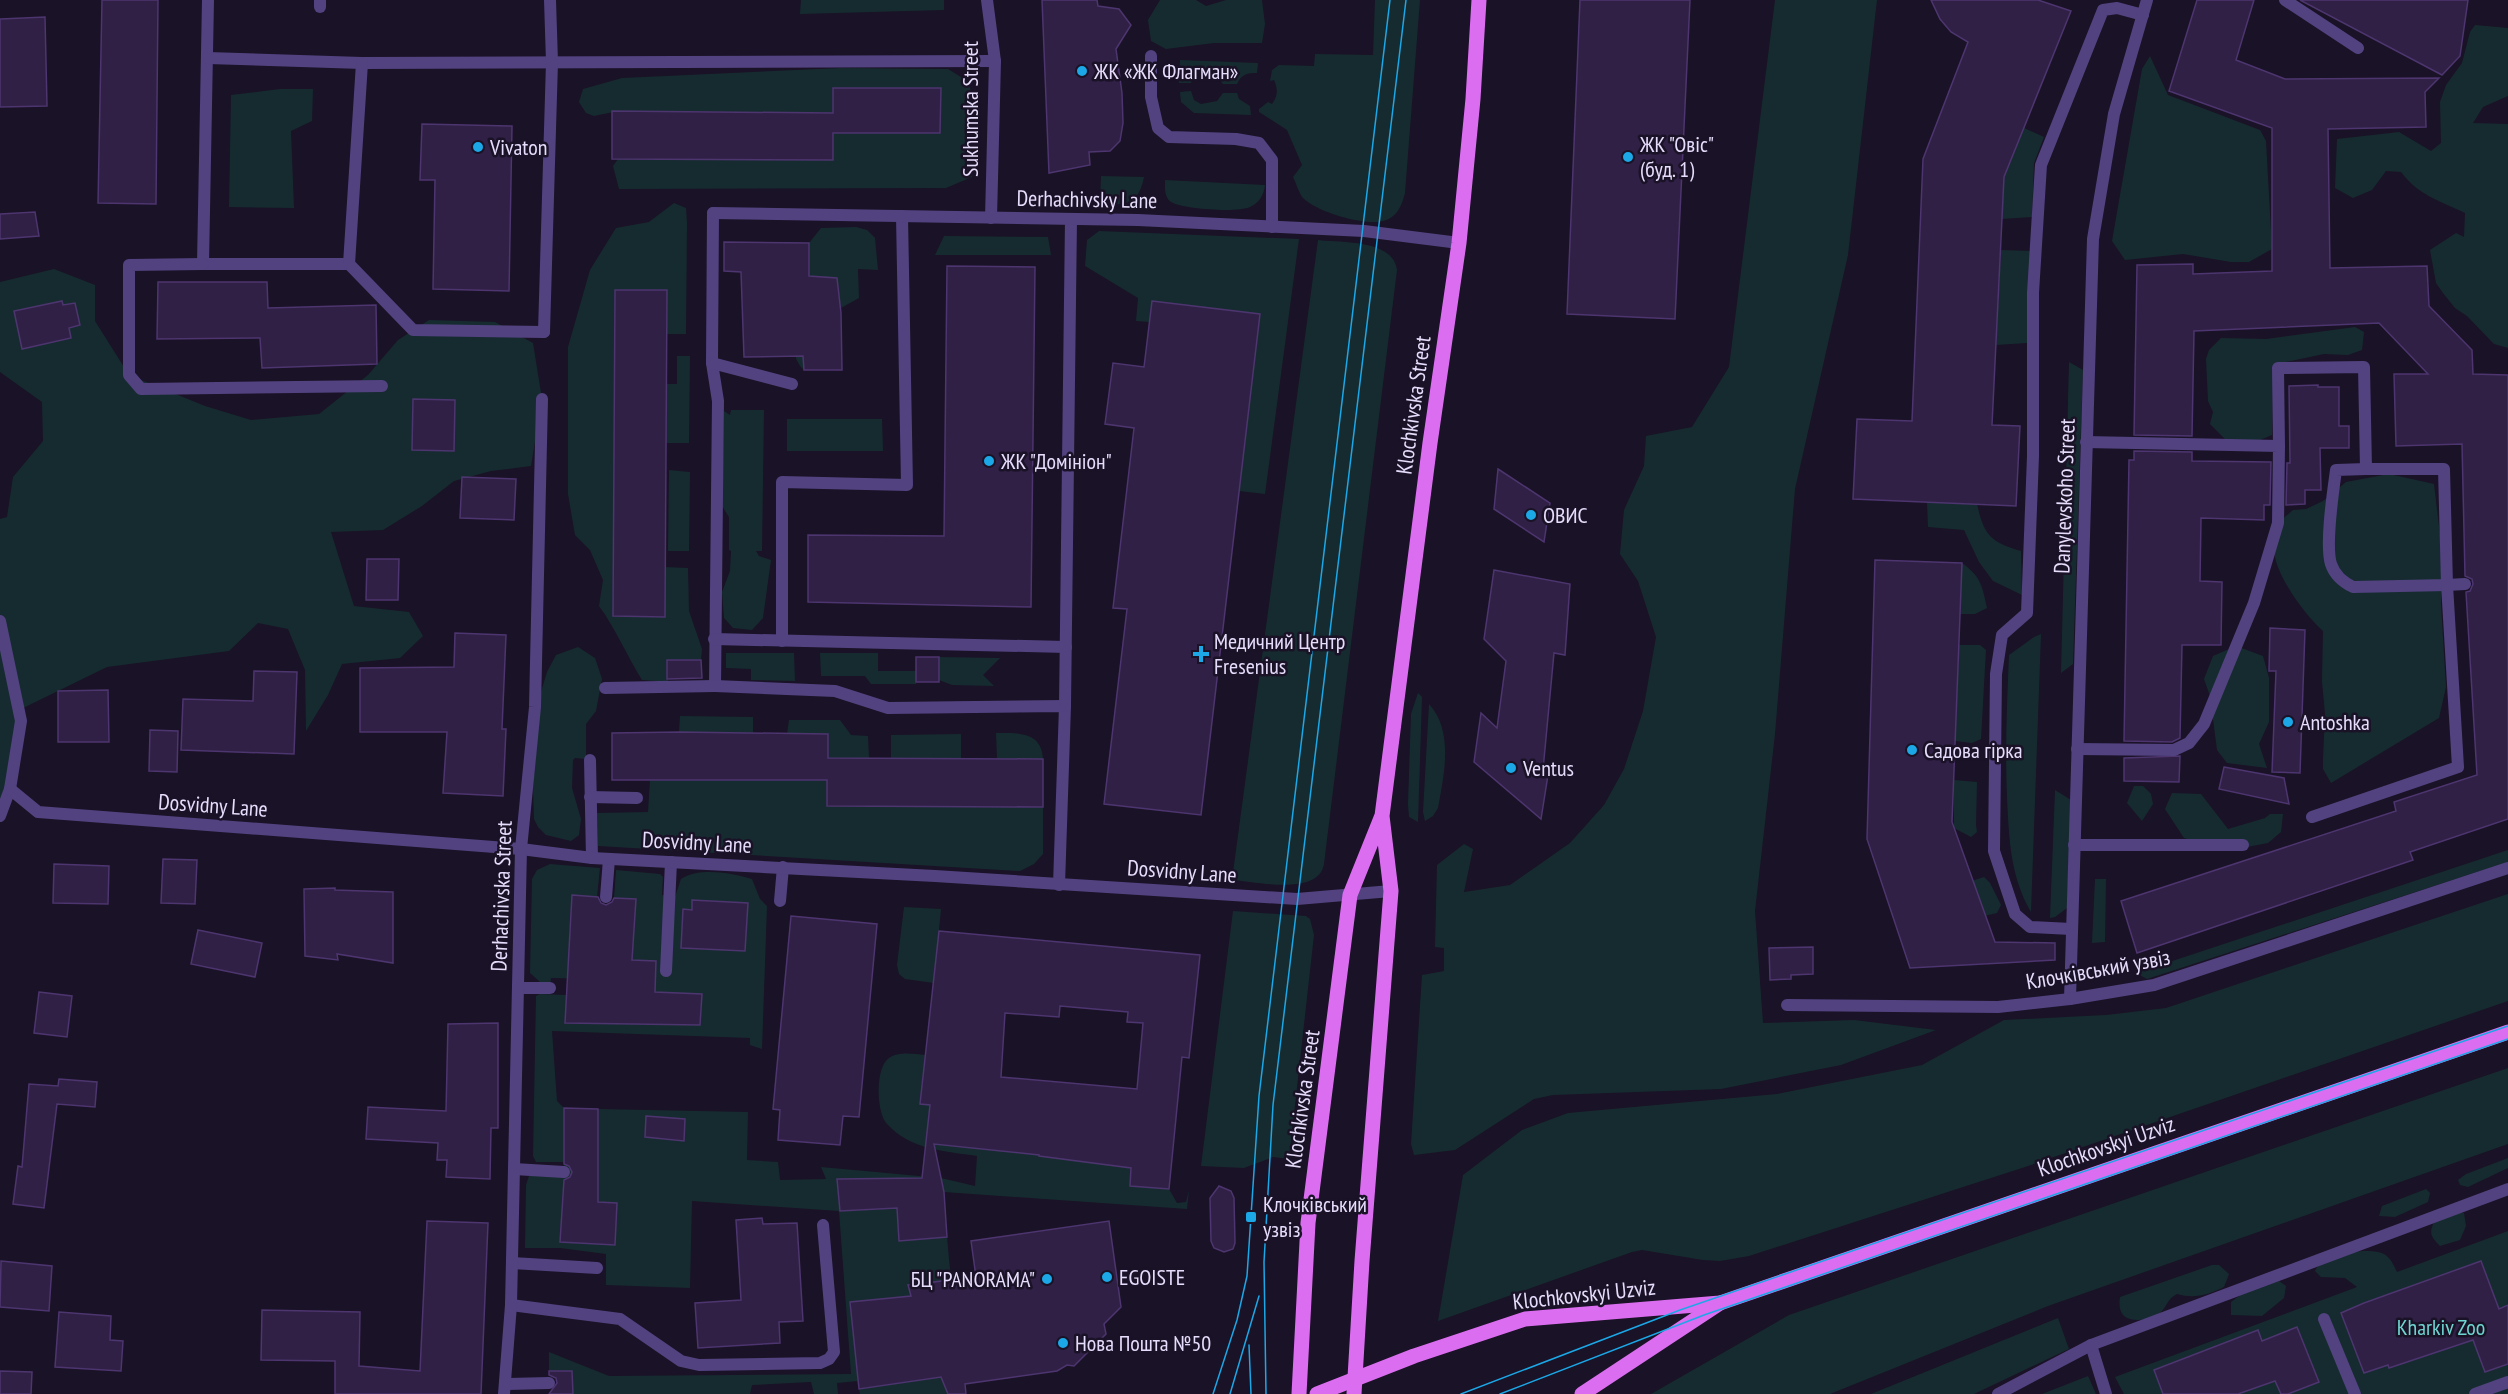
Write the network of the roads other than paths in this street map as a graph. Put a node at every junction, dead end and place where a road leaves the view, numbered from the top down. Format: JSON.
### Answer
{"nodes":[{"id":1,"x":208,"y":0,"type":"edge"},
{"id":2,"x":550,"y":0,"type":"edge"},
{"id":3,"x":987,"y":0,"type":"edge"},
{"id":4,"x":1479,"y":0,"type":"edge"},
{"id":5,"x":2148,"y":0,"type":"edge"},
{"id":6,"x":2285,"y":0,"type":"edge"},
{"id":7,"x":2143,"y":15,"type":"junction"},
{"id":8,"x":2358,"y":48,"type":"dead end"},
{"id":9,"x":1151,"y":56,"type":"dead end"},
{"id":10,"x":208,"y":58,"type":"junction"},
{"id":11,"x":995,"y":61,"type":"junction"},
{"id":12,"x":552,"y":62,"type":"junction"},
{"id":13,"x":362,"y":63,"type":"junction"},
{"id":14,"x":902,"y":216,"type":"junction"},
{"id":15,"x":991,"y":218,"type":"junction"},
{"id":16,"x":1071,"y":219,"type":"junction"},
{"id":17,"x":1272,"y":227,"type":"junction"},
{"id":18,"x":1459,"y":243,"type":"junction"},
{"id":19,"x":203,"y":264,"type":"junction"},
{"id":20,"x":349,"y":264,"type":"junction"},
{"id":21,"x":712,"y":363,"type":"junction"},
{"id":22,"x":792,"y":384,"type":"dead end"},
{"id":23,"x":382,"y":386,"type":"dead end"},
{"id":24,"x":542,"y":399,"type":"dead end"},
{"id":25,"x":2086,"y":442,"type":"junction"},
{"id":26,"x":2279,"y":446,"type":"junction"},
{"id":27,"x":2366,"y":469,"type":"junction"},
{"id":28,"x":2465,"y":584,"type":"dead end"},
{"id":29,"x":2447,"y":585,"type":"junction"},
{"id":30,"x":0,"y":621,"type":"edge"},
{"id":31,"x":714,"y":639,"type":"junction"},
{"id":32,"x":782,"y":641,"type":"junction"},
{"id":33,"x":1066,"y":647,"type":"junction"},
{"id":34,"x":715,"y":686,"type":"junction"},
{"id":35,"x":605,"y":688,"type":"dead end"},
{"id":36,"x":1065,"y":706,"type":"junction"},
{"id":37,"x":2077,"y":749,"type":"junction"},
{"id":38,"x":590,"y":760,"type":"dead end"},
{"id":39,"x":10,"y":789,"type":"junction"},
{"id":40,"x":590,"y":797,"type":"junction"},
{"id":41,"x":638,"y":798,"type":"dead end"},
{"id":42,"x":0,"y":816,"type":"edge"},
{"id":43,"x":1382,"y":816,"type":"junction"},
{"id":44,"x":2312,"y":817,"type":"dead end"},
{"id":45,"x":2074,"y":845,"type":"junction"},
{"id":46,"x":2243,"y":845,"type":"dead end"},
{"id":47,"x":522,"y":849,"type":"junction"},
{"id":48,"x":592,"y":858,"type":"junction"},
{"id":49,"x":609,"y":859,"type":"junction"},
{"id":50,"x":671,"y":862,"type":"junction"},
{"id":51,"x":783,"y":867,"type":"junction"},
{"id":52,"x":2508,"y":868,"type":"edge"},
{"id":53,"x":1059,"y":885,"type":"junction"},
{"id":54,"x":1391,"y":891,"type":"junction"},
{"id":55,"x":1350,"y":895,"type":"junction"},
{"id":56,"x":606,"y":897,"type":"dead end"},
{"id":57,"x":780,"y":901,"type":"dead end"},
{"id":58,"x":2071,"y":929,"type":"junction"},
{"id":59,"x":666,"y":971,"type":"dead end"},
{"id":60,"x":518,"y":988,"type":"junction"},
{"id":61,"x":550,"y":988,"type":"dead end"},
{"id":62,"x":2070,"y":999,"type":"junction"},
{"id":63,"x":1787,"y":1005,"type":"dead end"},
{"id":64,"x":2508,"y":1032,"type":"edge"},
{"id":65,"x":514,"y":1169,"type":"junction"},
{"id":66,"x":564,"y":1172,"type":"dead end"},
{"id":67,"x":2508,"y":1188,"type":"edge"},
{"id":68,"x":822,"y":1225,"type":"dead end"},
{"id":69,"x":512,"y":1263,"type":"junction"},
{"id":70,"x":597,"y":1268,"type":"dead end"},
{"id":71,"x":1720,"y":1303,"type":"junction"},
{"id":72,"x":511,"y":1305,"type":"junction"},
{"id":73,"x":2324,"y":1319,"type":"dead end"},
{"id":74,"x":2091,"y":1345,"type":"junction"},
{"id":75,"x":2508,"y":1382,"type":"edge"},
{"id":76,"x":549,"y":1383,"type":"dead end"},
{"id":77,"x":1354,"y":1387,"type":"edge"},
{"id":78,"x":504,"y":1389,"type":"edge"},
{"id":79,"x":1299,"y":1394,"type":"edge"},
{"id":80,"x":1317,"y":1394,"type":"edge"},
{"id":81,"x":1582,"y":1394,"type":"edge"},
{"id":82,"x":1998,"y":1394,"type":"edge"},
{"id":83,"x":2106,"y":1394,"type":"edge"},
{"id":84,"x":2355,"y":1394,"type":"edge"},
{"id":85,"x":2475,"y":1394,"type":"edge"}],
"edges":[{"from":1,"to":10,"type":"street"},
{"from":2,"to":12,"type":"street"},
{"from":3,"to":11,"type":"street","name":"Sukhumska Street"},
{"from":4,"to":18,"type":"main road","name":"Klochkivska Street"},
{"from":5,"to":7,"type":"street","name":"Danylevskoho Street"},
{"from":6,"to":8,"type":"street"},
{"from":7,"to":25,"type":"street","name":"Danylevskoho Street"},
{"from":7,"to":58,"type":"street"},
{"from":9,"to":17,"type":"street"},
{"from":10,"to":13,"type":"street"},
{"from":10,"to":19,"type":"street"},
{"from":11,"to":12,"type":"street"},
{"from":11,"to":15,"type":"street","name":"Sukhumska Street"},
{"from":12,"to":13,"type":"street"},
{"from":12,"to":20,"type":"street"},
{"from":13,"to":20,"type":"street"},
{"from":14,"to":15,"type":"street","name":"Derhachivsky Lane"},
{"from":14,"to":21,"type":"street","name":"Derhachivsky Lane"},
{"from":14,"to":32,"type":"street"},
{"from":15,"to":16,"type":"street","name":"Derhachivsky Lane"},
{"from":16,"to":17,"type":"street","name":"Derhachivsky Lane"},
{"from":16,"to":33,"type":"street"},
{"from":17,"to":18,"type":"street","name":"Derhachivsky Lane"},
{"from":18,"to":43,"type":"main road","name":"Klochkivska Street"},
{"from":19,"to":20,"type":"street"},
{"from":19,"to":23,"type":"street"},
{"from":21,"to":22,"type":"street"},
{"from":21,"to":31,"type":"street"},
{"from":24,"to":47,"type":"street","name":"Derhachivska Street"},
{"from":25,"to":26,"type":"street"},
{"from":25,"to":37,"type":"street","name":"Danylevskoho Street"},
{"from":26,"to":27,"type":"street"},
{"from":26,"to":37,"type":"street"},
{"from":27,"to":29,"type":"street"},
{"from":27,"to":29,"type":"street"},
{"from":28,"to":29,"type":"street"},
{"from":29,"to":44,"type":"street"},
{"from":30,"to":39,"type":"street"},
{"from":31,"to":32,"type":"street"},
{"from":31,"to":34,"type":"street"},
{"from":32,"to":33,"type":"street"},
{"from":33,"to":36,"type":"street"},
{"from":34,"to":35,"type":"street"},
{"from":34,"to":36,"type":"street"},
{"from":36,"to":53,"type":"street"},
{"from":37,"to":45,"type":"street","name":"Danylevskoho Street"},
{"from":38,"to":40,"type":"street"},
{"from":39,"to":42,"type":"street"},
{"from":39,"to":47,"type":"street","name":"Dosvidny Lane"},
{"from":40,"to":41,"type":"street"},
{"from":40,"to":48,"type":"street"},
{"from":43,"to":54,"type":"main road","name":"Klochkivska Street"},
{"from":43,"to":55,"type":"main road","name":"Klochkivska Street"},
{"from":45,"to":46,"type":"street"},
{"from":45,"to":58,"type":"street","name":"Danylevskoho Street"},
{"from":47,"to":48,"type":"street","name":"Dosvidny Lane"},
{"from":47,"to":60,"type":"street","name":"Derhachivska Street"},
{"from":48,"to":49,"type":"street","name":"Dosvidny Lane"},
{"from":49,"to":50,"type":"street","name":"Dosvidny Lane"},
{"from":49,"to":56,"type":"street"},
{"from":50,"to":51,"type":"street","name":"Dosvidny Lane"},
{"from":50,"to":59,"type":"street"},
{"from":51,"to":53,"type":"street","name":"Dosvidny Lane"},
{"from":51,"to":57,"type":"street"},
{"from":52,"to":62,"type":"street","name":"Клочківський узвіз"},
{"from":53,"to":55,"type":"street","name":"Dosvidny Lane"},
{"from":54,"to":55,"type":"street","name":"Dosvidny Lane"},
{"from":54,"to":77,"type":"main road","name":"Klochkivska Street"},
{"from":55,"to":79,"type":"main road","name":"Klochkivska Street"},
{"from":58,"to":62,"type":"street","name":"Danylevskoho Street"},
{"from":60,"to":61,"type":"street"},
{"from":60,"to":65,"type":"street","name":"Derhachivska Street"},
{"from":62,"to":63,"type":"street","name":"Клочківський узвіз"},
{"from":64,"to":71,"type":"main road","name":"Klochkovskyi Uzviz"},
{"from":65,"to":66,"type":"street"},
{"from":65,"to":69,"type":"street","name":"Derhachivska Street"},
{"from":67,"to":74,"type":"street"},
{"from":68,"to":72,"type":"street"},
{"from":69,"to":70,"type":"street"},
{"from":69,"to":72,"type":"street","name":"Derhachivska Street"},
{"from":71,"to":77,"type":"main road","name":"Klochkovskyi Uzviz"},
{"from":71,"to":81,"type":"main road","name":"Klochkovskyi Uzviz"},
{"from":72,"to":78,"type":"street","name":"Derhachivska Street"},
{"from":73,"to":84,"type":"street"},
{"from":74,"to":82,"type":"street"},
{"from":74,"to":83,"type":"street"},
{"from":75,"to":85,"type":"street"},
{"from":76,"to":78,"type":"street"},
{"from":77,"to":80,"type":"main road","name":"Klochkovskyi Uzviz"}]}
